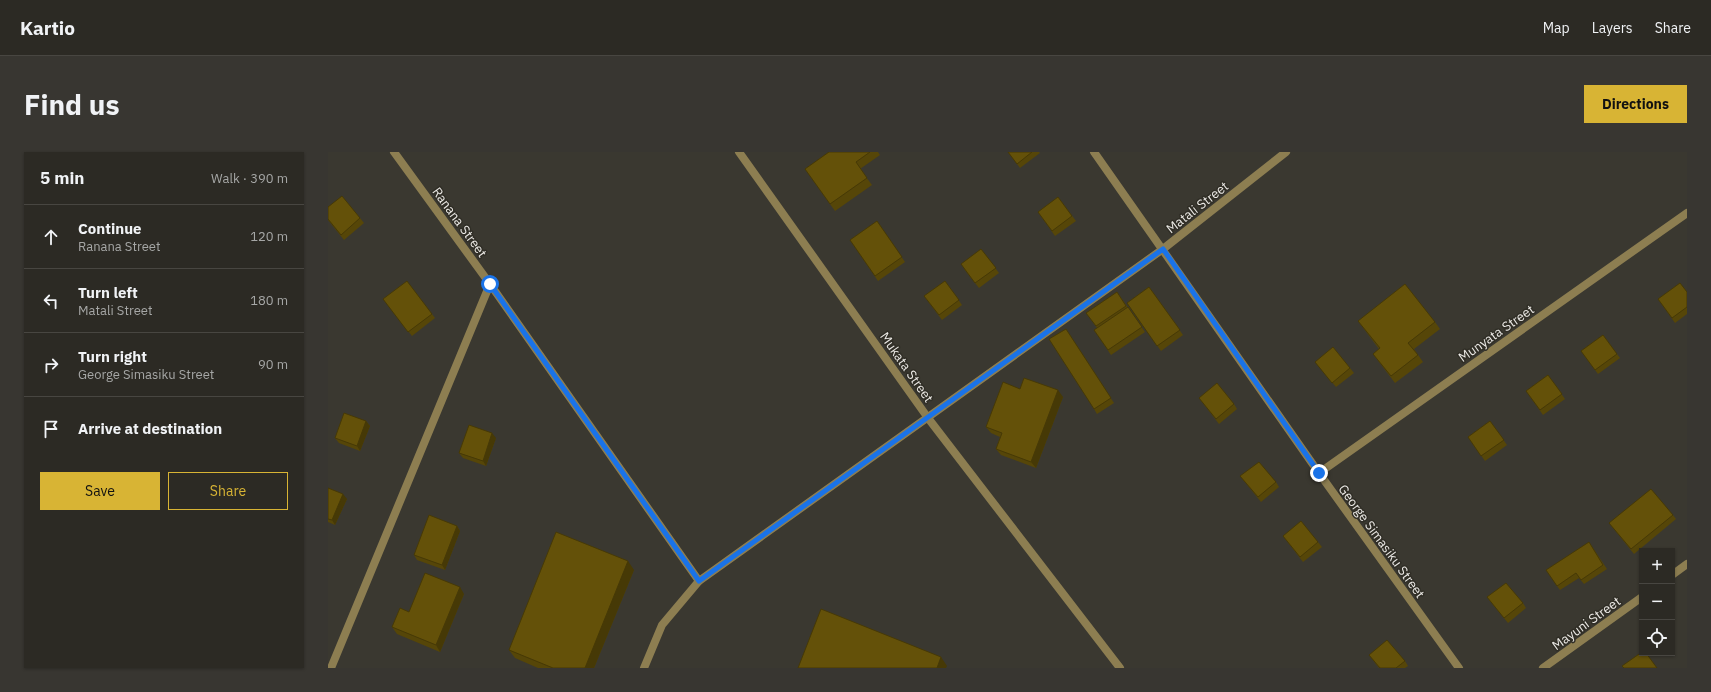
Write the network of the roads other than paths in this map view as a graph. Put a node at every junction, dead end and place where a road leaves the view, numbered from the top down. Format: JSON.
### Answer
{"nodes":[{"id":1,"x":394,"y":152,"type":"edge"},
{"id":2,"x":739,"y":152,"type":"edge"},
{"id":3,"x":1094,"y":152,"type":"edge"},
{"id":4,"x":1286,"y":152,"type":"edge"},
{"id":5,"x":1687,"y":213,"type":"edge"},
{"id":6,"x":1163,"y":249,"type":"junction"},
{"id":7,"x":490,"y":284,"type":"junction"},
{"id":8,"x":928,"y":418,"type":"junction"},
{"id":9,"x":1319,"y":473,"type":"junction"},
{"id":10,"x":1687,"y":564,"type":"edge"},
{"id":11,"x":1675,"y":573,"type":"edge"},
{"id":12,"x":699,"y":581,"type":"junction"},
{"id":13,"x":1639,"y":599,"type":"edge"},
{"id":14,"x":331,"y":668,"type":"edge"},
{"id":15,"x":644,"y":668,"type":"edge"},
{"id":16,"x":1120,"y":668,"type":"edge"},
{"id":17,"x":1459,"y":668,"type":"edge"},
{"id":18,"x":1543,"y":668,"type":"edge"}],
"edges":[{"from":1,"to":7,"type":"street","name":"Ranana Street"},
{"from":2,"to":8,"type":"street","name":"Mukata Street"},
{"from":3,"to":6,"type":"street","name":"George Simasiku Street"},
{"from":4,"to":6,"type":"street","name":"Matali Street"},
{"from":5,"to":9,"type":"street","name":"Munyata Street"},
{"from":6,"to":8,"type":"street","name":"Matali Street"},
{"from":6,"to":9,"type":"street","name":"George Simasiku Street"},
{"from":7,"to":12,"type":"street","name":"Ranana Street"},
{"from":7,"to":14,"type":"street"},
{"from":8,"to":12,"type":"street","name":"Matali Street"},
{"from":8,"to":16,"type":"street","name":"Mukata Street"},
{"from":9,"to":17,"type":"street","name":"George Simasiku Street"},
{"from":10,"to":11,"type":"street"},
{"from":12,"to":15,"type":"street","name":"Matali Street"},
{"from":13,"to":18,"type":"street","name":"Mayuni Street"}]}
